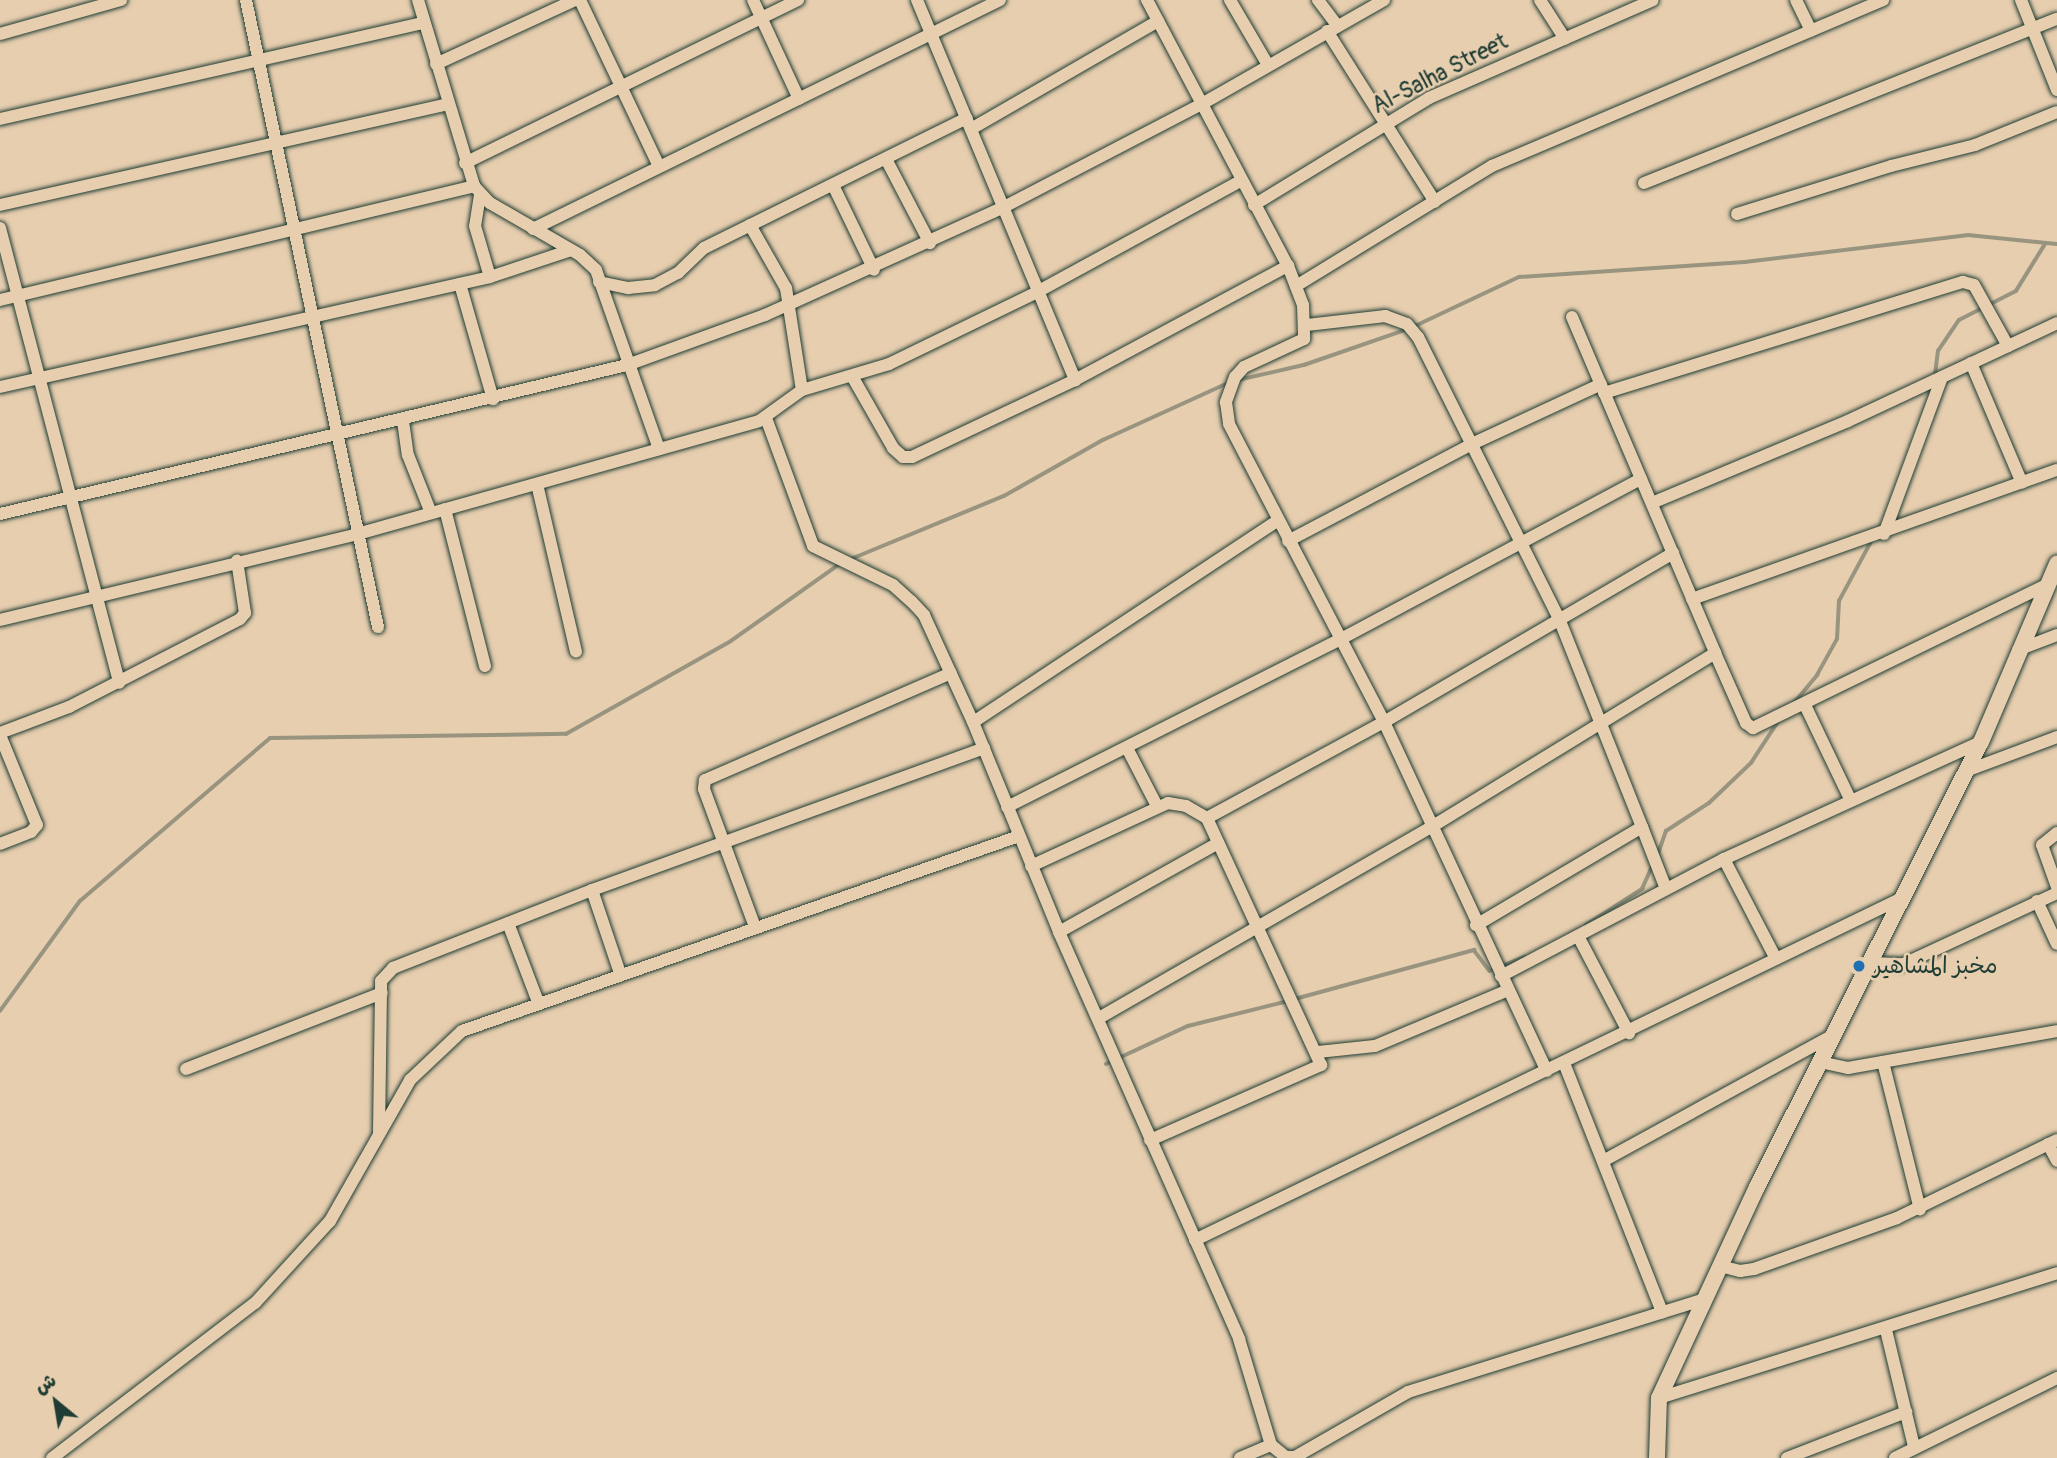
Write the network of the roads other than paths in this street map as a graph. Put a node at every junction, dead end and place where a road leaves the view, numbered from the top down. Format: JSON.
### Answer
{"nodes":[{"id":1,"x":121,"y":0,"type":"edge"},
{"id":2,"x":246,"y":0,"type":"edge"},
{"id":3,"x":418,"y":0,"type":"edge"},
{"id":4,"x":575,"y":0,"type":"edge"},
{"id":5,"x":580,"y":0,"type":"edge"},
{"id":6,"x":753,"y":0,"type":"edge"},
{"id":7,"x":798,"y":0,"type":"edge"},
{"id":8,"x":917,"y":0,"type":"edge"},
{"id":9,"x":1000,"y":0,"type":"edge"},
{"id":10,"x":1147,"y":0,"type":"edge"},
{"id":11,"x":1230,"y":0,"type":"edge"},
{"id":12,"x":1318,"y":0,"type":"edge"},
{"id":13,"x":1384,"y":0,"type":"edge"},
{"id":14,"x":1540,"y":0,"type":"edge"},
{"id":15,"x":1653,"y":0,"type":"edge"},
{"id":16,"x":1796,"y":0,"type":"edge"},
{"id":17,"x":1883,"y":0,"type":"edge"},
{"id":18,"x":2021,"y":0,"type":"edge"},
{"id":19,"x":762,"y":18,"type":"junction"},
{"id":20,"x":2057,"y":19,"type":"edge"},
{"id":21,"x":1158,"y":21,"type":"junction"},
{"id":22,"x":424,"y":23,"type":"junction"},
{"id":23,"x":1332,"y":28,"type":"junction"},
{"id":24,"x":2033,"y":29,"type":"junction"},
{"id":25,"x":1811,"y":31,"type":"junction"},
{"id":26,"x":932,"y":33,"type":"junction"},
{"id":27,"x":0,"y":34,"type":"edge"},
{"id":28,"x":1565,"y":39,"type":"junction"},
{"id":29,"x":258,"y":59,"type":"junction"},
{"id":30,"x":436,"y":64,"type":"junction"},
{"id":31,"x":1268,"y":65,"type":"junction"},
{"id":32,"x":620,"y":86,"type":"junction"},
{"id":33,"x":2057,"y":90,"type":"edge"},
{"id":34,"x":799,"y":99,"type":"junction"},
{"id":35,"x":447,"y":104,"type":"junction"},
{"id":36,"x":1200,"y":105,"type":"junction"},
{"id":37,"x":2057,"y":112,"type":"edge"},
{"id":38,"x":0,"y":119,"type":"edge"},
{"id":39,"x":1387,"y":122,"type":"junction"},
{"id":40,"x":969,"y":124,"type":"junction"},
{"id":41,"x":275,"y":144,"type":"junction"},
{"id":42,"x":886,"y":159,"type":"junction"},
{"id":43,"x":465,"y":163,"type":"junction"},
{"id":44,"x":659,"y":166,"type":"junction"},
{"id":45,"x":1241,"y":181,"type":"junction"},
{"id":46,"x":1644,"y":183,"type":"dead end"},
{"id":47,"x":833,"y":185,"type":"junction"},
{"id":48,"x":477,"y":191,"type":"junction"},
{"id":49,"x":1435,"y":201,"type":"junction"},
{"id":50,"x":0,"y":205,"type":"edge"},
{"id":51,"x":1254,"y":205,"type":"junction"},
{"id":52,"x":1002,"y":208,"type":"junction"},
{"id":53,"x":1737,"y":214,"type":"dead end"},
{"id":54,"x":750,"y":225,"type":"junction"},
{"id":55,"x":0,"y":228,"type":"edge"},
{"id":56,"x":533,"y":229,"type":"junction"},
{"id":57,"x":293,"y":230,"type":"junction"},
{"id":58,"x":930,"y":243,"type":"junction"},
{"id":59,"x":571,"y":250,"type":"junction"},
{"id":60,"x":1288,"y":266,"type":"junction"},
{"id":61,"x":874,"y":270,"type":"junction"},
{"id":62,"x":490,"y":278,"type":"junction"},
{"id":63,"x":599,"y":282,"type":"junction"},
{"id":64,"x":460,"y":285,"type":"junction"},
{"id":65,"x":1296,"y":286,"type":"junction"},
{"id":66,"x":1037,"y":292,"type":"junction"},
{"id":67,"x":17,"y":295,"type":"junction"},
{"id":68,"x":0,"y":300,"type":"edge"},
{"id":69,"x":791,"y":305,"type":"junction"},
{"id":70,"x":1572,"y":317,"type":"dead end"},
{"id":71,"x":312,"y":318,"type":"junction"},
{"id":72,"x":2057,"y":323,"type":"edge"},
{"id":73,"x":1307,"y":325,"type":"junction"},
{"id":74,"x":2008,"y":346,"type":"junction"},
{"id":75,"x":1971,"y":363,"type":"junction"},
{"id":76,"x":627,"y":366,"type":"junction"},
{"id":77,"x":852,"y":376,"type":"junction"},
{"id":78,"x":38,"y":377,"type":"junction"},
{"id":79,"x":1942,"y":377,"type":"junction"},
{"id":80,"x":1075,"y":380,"type":"junction"},
{"id":81,"x":0,"y":387,"type":"edge"},
{"id":82,"x":1603,"y":389,"type":"junction"},
{"id":83,"x":802,"y":390,"type":"junction"},
{"id":84,"x":493,"y":399,"type":"junction"},
{"id":85,"x":766,"y":418,"type":"junction"},
{"id":86,"x":403,"y":421,"type":"junction"},
{"id":87,"x":339,"y":436,"type":"junction"},
{"id":88,"x":1472,"y":444,"type":"junction"},
{"id":89,"x":659,"y":449,"type":"junction"},
{"id":90,"x":2057,"y":470,"type":"edge"},
{"id":91,"x":1641,"y":479,"type":"junction"},
{"id":92,"x":2022,"y":482,"type":"junction"},
{"id":93,"x":537,"y":484,"type":"junction"},
{"id":94,"x":70,"y":498,"type":"junction"},
{"id":95,"x":1651,"y":503,"type":"junction"},
{"id":96,"x":446,"y":509,"type":"junction"},
{"id":97,"x":431,"y":513,"type":"junction"},
{"id":98,"x":0,"y":514,"type":"edge"},
{"id":99,"x":1278,"y":521,"type":"junction"},
{"id":100,"x":361,"y":533,"type":"junction"},
{"id":101,"x":1884,"y":534,"type":"junction"},
{"id":102,"x":1288,"y":541,"type":"junction"},
{"id":103,"x":1521,"y":541,"type":"junction"},
{"id":104,"x":1673,"y":553,"type":"junction"},
{"id":105,"x":237,"y":561,"type":"junction"},
{"id":106,"x":2057,"y":564,"type":"edge"},
{"id":107,"x":2046,"y":585,"type":"junction"},
{"id":108,"x":97,"y":598,"type":"junction"},
{"id":109,"x":1692,"y":600,"type":"junction"},
{"id":110,"x":0,"y":620,"type":"edge"},
{"id":111,"x":1560,"y":621,"type":"junction"},
{"id":112,"x":378,"y":627,"type":"dead end"},
{"id":113,"x":2057,"y":635,"type":"edge"},
{"id":114,"x":1340,"y":639,"type":"junction"},
{"id":115,"x":2017,"y":650,"type":"junction"},
{"id":116,"x":576,"y":652,"type":"dead end"},
{"id":117,"x":1715,"y":653,"type":"junction"},
{"id":118,"x":485,"y":666,"type":"dead end"},
{"id":119,"x":951,"y":673,"type":"junction"},
{"id":120,"x":119,"y":683,"type":"junction"},
{"id":121,"x":1804,"y":705,"type":"junction"},
{"id":122,"x":973,"y":722,"type":"junction"},
{"id":123,"x":1384,"y":722,"type":"junction"},
{"id":124,"x":1603,"y":722,"type":"junction"},
{"id":125,"x":0,"y":734,"type":"edge"},
{"id":126,"x":2057,"y":737,"type":"edge"},
{"id":127,"x":1981,"y":742,"type":"junction"},
{"id":128,"x":984,"y":748,"type":"junction"},
{"id":129,"x":1127,"y":748,"type":"junction"},
{"id":130,"x":1966,"y":771,"type":"junction"},
{"id":131,"x":1850,"y":801,"type":"junction"},
{"id":132,"x":1157,"y":806,"type":"junction"},
{"id":133,"x":1007,"y":807,"type":"junction"},
{"id":134,"x":1207,"y":818,"type":"junction"},
{"id":135,"x":1433,"y":826,"type":"junction"},
{"id":136,"x":1642,"y":827,"type":"junction"},
{"id":137,"x":2057,"y":833,"type":"edge"},
{"id":138,"x":1019,"y":836,"type":"junction"},
{"id":139,"x":724,"y":842,"type":"junction"},
{"id":140,"x":1218,"y":843,"type":"junction"},
{"id":141,"x":0,"y":844,"type":"edge"},
{"id":142,"x":1724,"y":859,"type":"junction"},
{"id":143,"x":1031,"y":866,"type":"junction"},
{"id":144,"x":2057,"y":887,"type":"edge"},
{"id":145,"x":1666,"y":889,"type":"junction"},
{"id":146,"x":592,"y":890,"type":"junction"},
{"id":147,"x":2057,"y":893,"type":"edge"},
{"id":148,"x":1904,"y":897,"type":"junction"},
{"id":149,"x":2037,"y":901,"type":"junction"},
{"id":150,"x":508,"y":923,"type":"junction"},
{"id":151,"x":1257,"y":924,"type":"junction"},
{"id":152,"x":1476,"y":925,"type":"junction"},
{"id":153,"x":755,"y":927,"type":"junction"},
{"id":154,"x":1059,"y":932,"type":"junction"},
{"id":155,"x":1578,"y":936,"type":"junction"},
{"id":156,"x":2057,"y":944,"type":"edge"},
{"id":157,"x":1775,"y":957,"type":"junction"},
{"id":158,"x":1871,"y":962,"type":"junction"},
{"id":159,"x":620,"y":974,"type":"junction"},
{"id":160,"x":1501,"y":976,"type":"junction"},
{"id":161,"x":1508,"y":990,"type":"junction"},
{"id":162,"x":382,"y":993,"type":"junction"},
{"id":163,"x":538,"y":1002,"type":"junction"},
{"id":164,"x":1099,"y":1018,"type":"junction"},
{"id":165,"x":2057,"y":1031,"type":"edge"},
{"id":166,"x":1629,"y":1033,"type":"junction"},
{"id":167,"x":1834,"y":1035,"type":"junction"},
{"id":168,"x":1318,"y":1052,"type":"junction"},
{"id":169,"x":1820,"y":1062,"type":"junction"},
{"id":170,"x":1883,"y":1062,"type":"junction"},
{"id":171,"x":1564,"y":1063,"type":"junction"},
{"id":172,"x":186,"y":1069,"type":"dead end"},
{"id":173,"x":1548,"y":1071,"type":"junction"},
{"id":174,"x":378,"y":1136,"type":"junction"},
{"id":175,"x":1150,"y":1140,"type":"junction"},
{"id":176,"x":2052,"y":1142,"type":"edge"},
{"id":177,"x":1603,"y":1161,"type":"junction"},
{"id":178,"x":2057,"y":1161,"type":"edge"},
{"id":179,"x":1920,"y":1209,"type":"junction"},
{"id":180,"x":1195,"y":1240,"type":"junction"},
{"id":181,"x":1720,"y":1266,"type":"junction"},
{"id":182,"x":2057,"y":1273,"type":"edge"},
{"id":183,"x":1705,"y":1299,"type":"junction"},
{"id":184,"x":1662,"y":1312,"type":"junction"},
{"id":185,"x":1886,"y":1330,"type":"junction"},
{"id":186,"x":2057,"y":1378,"type":"edge"},
{"id":187,"x":1660,"y":1398,"type":"junction"},
{"id":188,"x":1906,"y":1412,"type":"junction"},
{"id":189,"x":1271,"y":1445,"type":"junction"},
{"id":190,"x":1914,"y":1447,"type":"junction"},
{"id":191,"x":52,"y":1458,"type":"edge"},
{"id":192,"x":1240,"y":1458,"type":"edge"},
{"id":193,"x":1657,"y":1458,"type":"edge"},
{"id":194,"x":1787,"y":1458,"type":"edge"},
{"id":195,"x":1895,"y":1458,"type":"edge"}],
"edges":[{"from":1,"to":27,"type":"street"},
{"from":2,"to":29,"type":"street"},
{"from":3,"to":22,"type":"street"},
{"from":4,"to":30,"type":"street"},
{"from":5,"to":32,"type":"street"},
{"from":6,"to":19,"type":"street"},
{"from":7,"to":19,"type":"street"},
{"from":8,"to":26,"type":"street"},
{"from":9,"to":26,"type":"street"},
{"from":10,"to":21,"type":"street"},
{"from":11,"to":31,"type":"street"},
{"from":12,"to":23,"type":"street"},
{"from":13,"to":23,"type":"street"},
{"from":14,"to":28,"type":"street"},
{"from":15,"to":28,"type":"street","name":"Al-Salha Street"},
{"from":16,"to":25,"type":"street"},
{"from":17,"to":25,"type":"street"},
{"from":18,"to":24,"type":"street"},
{"from":19,"to":32,"type":"street"},
{"from":19,"to":34,"type":"street"},
{"from":20,"to":24,"type":"street"},
{"from":21,"to":36,"type":"street"},
{"from":21,"to":40,"type":"street"},
{"from":22,"to":29,"type":"street"},
{"from":22,"to":30,"type":"street"},
{"from":23,"to":31,"type":"street"},
{"from":23,"to":39,"type":"street"},
{"from":24,"to":33,"type":"street"},
{"from":24,"to":46,"type":"street"},
{"from":25,"to":49,"type":"street"},
{"from":26,"to":34,"type":"street"},
{"from":26,"to":40,"type":"street"},
{"from":28,"to":39,"type":"street","name":"Al-Salha Street"},
{"from":29,"to":38,"type":"street"},
{"from":29,"to":41,"type":"street"},
{"from":30,"to":35,"type":"street"},
{"from":31,"to":36,"type":"street"},
{"from":32,"to":43,"type":"street"},
{"from":32,"to":44,"type":"street"},
{"from":34,"to":44,"type":"street"},
{"from":35,"to":41,"type":"street"},
{"from":35,"to":43,"type":"street"},
{"from":36,"to":45,"type":"street"},
{"from":36,"to":52,"type":"street"},
{"from":37,"to":53,"type":"street"},
{"from":39,"to":49,"type":"street"},
{"from":39,"to":51,"type":"street","name":"Al-Salha Street"},
{"from":40,"to":42,"type":"street"},
{"from":40,"to":52,"type":"street"},
{"from":41,"to":50,"type":"street"},
{"from":41,"to":57,"type":"street"},
{"from":42,"to":47,"type":"street"},
{"from":42,"to":58,"type":"street"},
{"from":43,"to":48,"type":"street"},
{"from":44,"to":56,"type":"street"},
{"from":45,"to":51,"type":"street"},
{"from":45,"to":66,"type":"street"},
{"from":47,"to":54,"type":"street"},
{"from":47,"to":61,"type":"street"},
{"from":48,"to":56,"type":"street"},
{"from":48,"to":57,"type":"street"},
{"from":48,"to":62,"type":"street"},
{"from":49,"to":65,"type":"street"},
{"from":51,"to":60,"type":"street"},
{"from":52,"to":58,"type":"street"},
{"from":52,"to":66,"type":"street"},
{"from":54,"to":63,"type":"street"},
{"from":54,"to":69,"type":"street"},
{"from":55,"to":67,"type":"street"},
{"from":56,"to":59,"type":"street"},
{"from":57,"to":67,"type":"street"},
{"from":57,"to":71,"type":"street"},
{"from":58,"to":61,"type":"street"},
{"from":59,"to":62,"type":"street"},
{"from":59,"to":63,"type":"street"},
{"from":60,"to":65,"type":"street"},
{"from":60,"to":80,"type":"street"},
{"from":61,"to":69,"type":"street"},
{"from":62,"to":64,"type":"street"},
{"from":63,"to":76,"type":"street"},
{"from":64,"to":71,"type":"street"},
{"from":64,"to":84,"type":"street"},
{"from":65,"to":73,"type":"street"},
{"from":66,"to":77,"type":"street"},
{"from":66,"to":80,"type":"street"},
{"from":67,"to":68,"type":"street"},
{"from":67,"to":78,"type":"street"},
{"from":69,"to":76,"type":"street"},
{"from":69,"to":83,"type":"street"},
{"from":70,"to":82,"type":"street"},
{"from":71,"to":78,"type":"street"},
{"from":71,"to":87,"type":"street"},
{"from":72,"to":74,"type":"street"},
{"from":73,"to":88,"type":"street"},
{"from":73,"to":99,"type":"street"},
{"from":74,"to":75,"type":"street"},
{"from":74,"to":82,"type":"street"},
{"from":75,"to":79,"type":"street"},
{"from":75,"to":92,"type":"street"},
{"from":76,"to":84,"type":"street"},
{"from":76,"to":89,"type":"street"},
{"from":77,"to":80,"type":"street"},
{"from":77,"to":83,"type":"street"},
{"from":78,"to":81,"type":"street"},
{"from":78,"to":94,"type":"street"},
{"from":79,"to":95,"type":"street"},
{"from":79,"to":101,"type":"street"},
{"from":82,"to":88,"type":"street"},
{"from":82,"to":91,"type":"street"},
{"from":83,"to":85,"type":"street"},
{"from":84,"to":86,"type":"street"},
{"from":85,"to":89,"type":"street"},
{"from":85,"to":119,"type":"street"},
{"from":86,"to":87,"type":"street"},
{"from":86,"to":97,"type":"street"},
{"from":87,"to":94,"type":"street"},
{"from":87,"to":100,"type":"street"},
{"from":88,"to":102,"type":"street"},
{"from":88,"to":103,"type":"street"},
{"from":89,"to":93,"type":"street"},
{"from":90,"to":92,"type":"street"},
{"from":91,"to":95,"type":"street"},
{"from":91,"to":103,"type":"street"},
{"from":92,"to":101,"type":"street"},
{"from":93,"to":96,"type":"street"},
{"from":93,"to":116,"type":"street"},
{"from":94,"to":98,"type":"street"},
{"from":94,"to":108,"type":"street"},
{"from":95,"to":104,"type":"street"},
{"from":96,"to":97,"type":"street"},
{"from":96,"to":118,"type":"street"},
{"from":97,"to":100,"type":"street"},
{"from":99,"to":102,"type":"street"},
{"from":99,"to":122,"type":"street"},
{"from":100,"to":105,"type":"street"},
{"from":100,"to":112,"type":"street"},
{"from":101,"to":109,"type":"street"},
{"from":102,"to":114,"type":"street"},
{"from":103,"to":111,"type":"street"},
{"from":103,"to":114,"type":"street"},
{"from":104,"to":109,"type":"street"},
{"from":104,"to":111,"type":"street"},
{"from":105,"to":108,"type":"street"},
{"from":105,"to":120,"type":"street"},
{"from":106,"to":107,"type":"street"},
{"from":107,"to":115,"type":"street"},
{"from":107,"to":121,"type":"street"},
{"from":108,"to":110,"type":"street"},
{"from":108,"to":120,"type":"street"},
{"from":109,"to":117,"type":"street"},
{"from":111,"to":123,"type":"street"},
{"from":111,"to":124,"type":"street"},
{"from":113,"to":115,"type":"street"},
{"from":114,"to":123,"type":"street"},
{"from":114,"to":129,"type":"street"},
{"from":115,"to":127,"type":"street"},
{"from":117,"to":121,"type":"street"},
{"from":117,"to":124,"type":"street"},
{"from":119,"to":122,"type":"street"},
{"from":119,"to":139,"type":"street"},
{"from":120,"to":125,"type":"street"},
{"from":121,"to":131,"type":"street"},
{"from":122,"to":128,"type":"street"},
{"from":123,"to":134,"type":"street"},
{"from":123,"to":135,"type":"street"},
{"from":124,"to":135,"type":"street"},
{"from":124,"to":136,"type":"street"},
{"from":125,"to":141,"type":"street"},
{"from":126,"to":130,"type":"street"},
{"from":127,"to":130,"type":"street"},
{"from":127,"to":131,"type":"street"},
{"from":128,"to":133,"type":"street"},
{"from":128,"to":139,"type":"street"},
{"from":129,"to":132,"type":"street"},
{"from":129,"to":133,"type":"street"},
{"from":130,"to":148,"type":"street"},
{"from":131,"to":142,"type":"street"},
{"from":132,"to":134,"type":"street"},
{"from":132,"to":143,"type":"street"},
{"from":133,"to":138,"type":"street"},
{"from":134,"to":140,"type":"street"},
{"from":135,"to":151,"type":"street"},
{"from":135,"to":152,"type":"street"},
{"from":136,"to":145,"type":"street"},
{"from":136,"to":152,"type":"street"},
{"from":137,"to":144,"type":"street"},
{"from":138,"to":143,"type":"street"},
{"from":138,"to":153,"type":"street"},
{"from":139,"to":146,"type":"street"},
{"from":139,"to":153,"type":"street"},
{"from":140,"to":151,"type":"street"},
{"from":140,"to":154,"type":"street"},
{"from":142,"to":145,"type":"street"},
{"from":142,"to":157,"type":"street"},
{"from":143,"to":154,"type":"street"},
{"from":145,"to":155,"type":"street"},
{"from":146,"to":150,"type":"street"},
{"from":146,"to":159,"type":"street"},
{"from":147,"to":149,"type":"street"},
{"from":148,"to":157,"type":"street"},
{"from":148,"to":158,"type":"street"},
{"from":149,"to":156,"type":"street"},
{"from":149,"to":158,"type":"street"},
{"from":150,"to":162,"type":"street"},
{"from":150,"to":163,"type":"street"},
{"from":151,"to":164,"type":"street"},
{"from":151,"to":168,"type":"street"},
{"from":152,"to":160,"type":"street"},
{"from":153,"to":159,"type":"street"},
{"from":154,"to":164,"type":"street"},
{"from":155,"to":160,"type":"street"},
{"from":155,"to":166,"type":"street"},
{"from":157,"to":166,"type":"street"},
{"from":158,"to":167,"type":"street"},
{"from":159,"to":163,"type":"street"},
{"from":160,"to":161,"type":"street"},
{"from":161,"to":168,"type":"street"},
{"from":161,"to":173,"type":"street"},
{"from":162,"to":172,"type":"street"},
{"from":162,"to":174,"type":"street"},
{"from":163,"to":174,"type":"street"},
{"from":164,"to":175,"type":"street"},
{"from":165,"to":170,"type":"street"},
{"from":166,"to":171,"type":"street"},
{"from":167,"to":169,"type":"street"},
{"from":167,"to":177,"type":"street"},
{"from":168,"to":175,"type":"street"},
{"from":169,"to":170,"type":"street"},
{"from":169,"to":181,"type":"street"},
{"from":170,"to":179,"type":"street"},
{"from":171,"to":173,"type":"street"},
{"from":171,"to":177,"type":"street"},
{"from":173,"to":180,"type":"street"},
{"from":174,"to":191,"type":"street"},
{"from":175,"to":180,"type":"street"},
{"from":176,"to":178,"type":"street"},
{"from":176,"to":179,"type":"street"},
{"from":177,"to":184,"type":"street"},
{"from":179,"to":181,"type":"street"},
{"from":180,"to":189,"type":"street"},
{"from":181,"to":183,"type":"street"},
{"from":182,"to":185,"type":"street"},
{"from":183,"to":184,"type":"street"},
{"from":183,"to":187,"type":"street"},
{"from":184,"to":189,"type":"street"},
{"from":185,"to":187,"type":"street"},
{"from":185,"to":188,"type":"street"},
{"from":186,"to":190,"type":"street"},
{"from":187,"to":193,"type":"street"},
{"from":188,"to":190,"type":"street"},
{"from":188,"to":194,"type":"street"},
{"from":189,"to":192,"type":"street"},
{"from":190,"to":195,"type":"street"}]}
